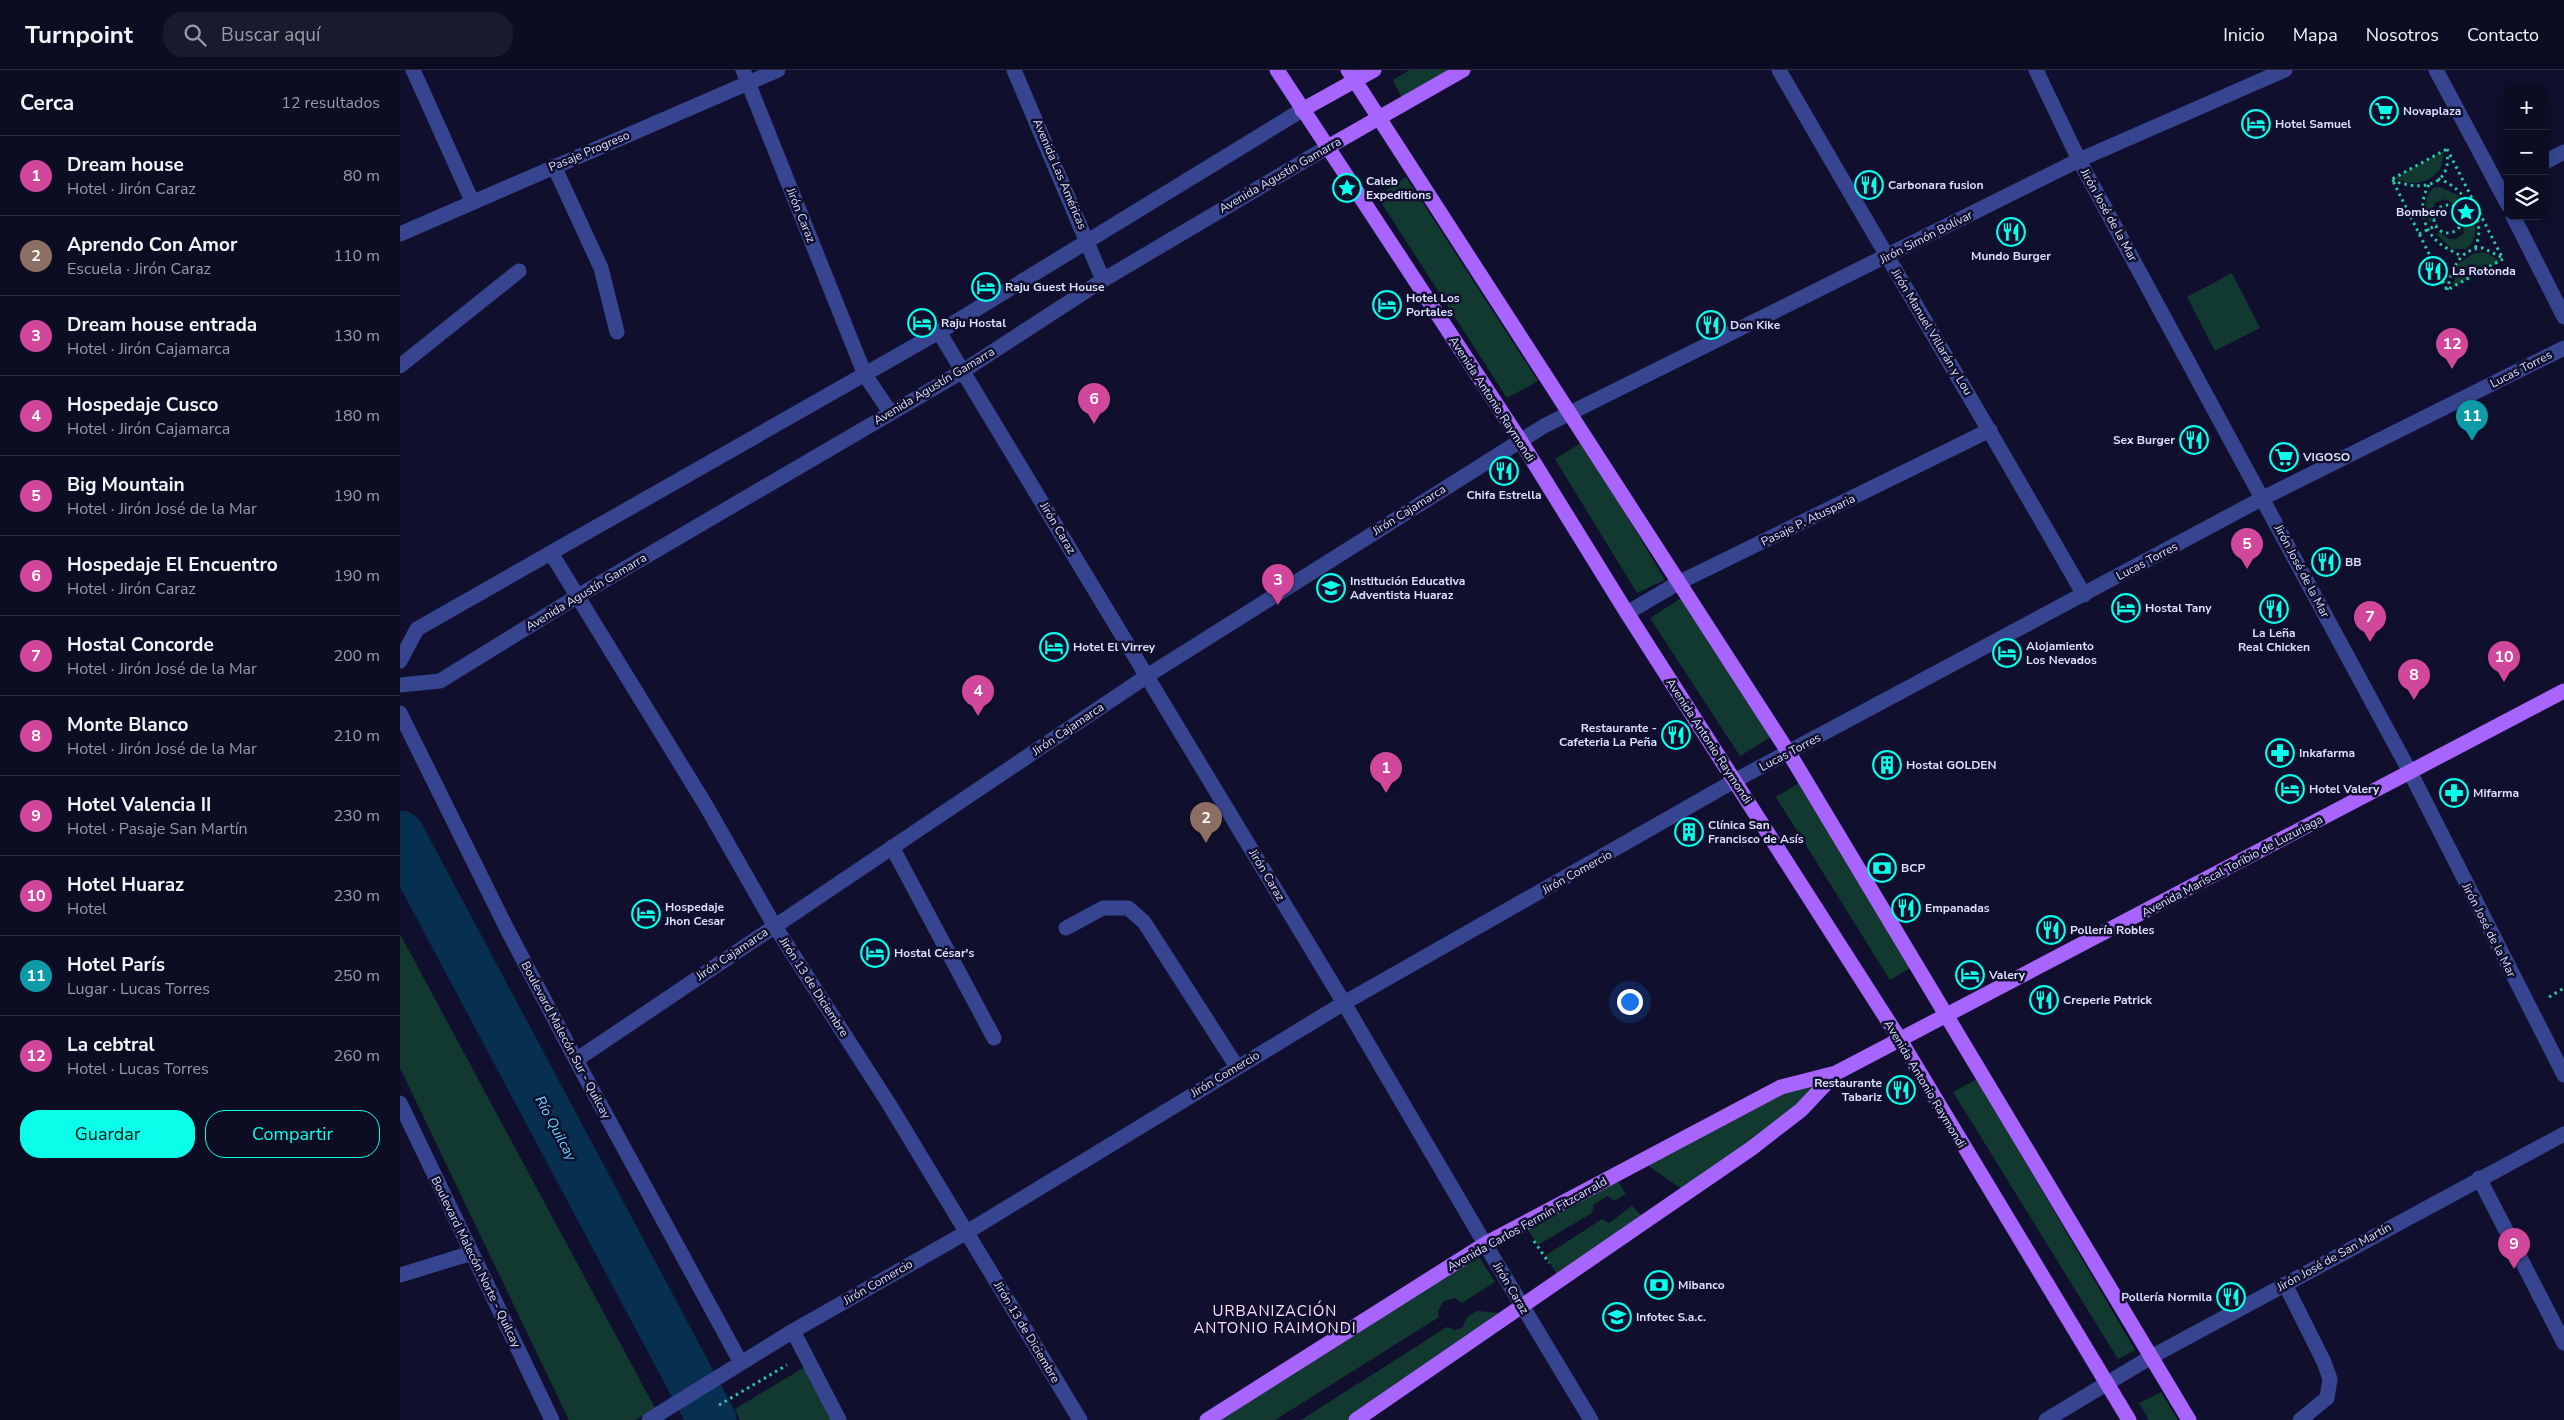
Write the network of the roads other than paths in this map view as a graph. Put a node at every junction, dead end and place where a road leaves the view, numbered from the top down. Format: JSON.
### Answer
{"nodes":[{"id":1,"x":413,"y":70,"type":"edge"},
{"id":2,"x":778,"y":70,"type":"edge"},
{"id":3,"x":1014,"y":70,"type":"edge"},
{"id":4,"x":1277,"y":70,"type":"edge"},
{"id":5,"x":1374,"y":70,"type":"edge"},
{"id":6,"x":1463,"y":70,"type":"edge"},
{"id":7,"x":1780,"y":70,"type":"edge"},
{"id":8,"x":2036,"y":70,"type":"edge"},
{"id":9,"x":2285,"y":70,"type":"edge"},
{"id":10,"x":2436,"y":70,"type":"edge"},
{"id":11,"x":1352,"y":75,"type":"edge"},
{"id":12,"x":746,"y":76,"type":"edge"},
{"id":13,"x":1302,"y":110,"type":"junction"},
{"id":14,"x":1380,"y":117,"type":"junction"},
{"id":15,"x":1326,"y":148,"type":"junction"},
{"id":16,"x":2564,"y":152,"type":"edge"},
{"id":17,"x":2079,"y":160,"type":"junction"},
{"id":18,"x":2549,"y":160,"type":"edge"},
{"id":19,"x":554,"y":166,"type":"junction"},
{"id":20,"x":2503,"y":184,"type":"edge"},
{"id":21,"x":472,"y":201,"type":"junction"},
{"id":22,"x":2516,"y":220,"type":"edge"},
{"id":23,"x":400,"y":234,"type":"edge"},
{"id":24,"x":1088,"y":240,"type":"junction"},
{"id":25,"x":1886,"y":257,"type":"junction"},
{"id":26,"x":519,"y":271,"type":"dead end"},
{"id":27,"x":1103,"y":280,"type":"junction"},
{"id":28,"x":2564,"y":316,"type":"edge"},
{"id":29,"x":618,"y":332,"type":"dead end"},
{"id":30,"x":939,"y":332,"type":"junction"},
{"id":31,"x":2564,"y":348,"type":"edge"},
{"id":32,"x":400,"y":366,"type":"edge"},
{"id":33,"x":963,"y":371,"type":"junction"},
{"id":34,"x":865,"y":375,"type":"junction"},
{"id":35,"x":890,"y":412,"type":"junction"},
{"id":36,"x":1570,"y":413,"type":"junction"},
{"id":37,"x":1990,"y":430,"type":"junction"},
{"id":38,"x":1520,"y":440,"type":"junction"},
{"id":39,"x":2263,"y":498,"type":"junction"},
{"id":40,"x":551,"y":552,"type":"junction"},
{"id":41,"x":1678,"y":583,"type":"junction"},
{"id":42,"x":2084,"y":595,"type":"junction"},
{"id":43,"x":578,"y":596,"type":"junction"},
{"id":44,"x":1626,"y":613,"type":"junction"},
{"id":45,"x":400,"y":661,"type":"edge"},
{"id":46,"x":1147,"y":676,"type":"junction"},
{"id":47,"x":400,"y":685,"type":"edge"},
{"id":48,"x":2564,"y":692,"type":"edge"},
{"id":49,"x":400,"y":713,"type":"edge"},
{"id":50,"x":1789,"y":753,"type":"junction"},
{"id":51,"x":2410,"y":772,"type":"junction"},
{"id":52,"x":1734,"y":781,"type":"junction"},
{"id":53,"x":892,"y":847,"type":"junction"},
{"id":54,"x":774,"y":925,"type":"junction"},
{"id":55,"x":1066,"y":928,"type":"dead end"},
{"id":56,"x":1344,"y":1003,"type":"junction"},
{"id":57,"x":1946,"y":1015,"type":"junction"},
{"id":58,"x":994,"y":1038,"type":"dead end"},
{"id":59,"x":1898,"y":1038,"type":"junction"},
{"id":60,"x":576,"y":1060,"type":"junction"},
{"id":61,"x":1237,"y":1067,"type":"junction"},
{"id":62,"x":1836,"y":1073,"type":"junction"},
{"id":63,"x":2564,"y":1075,"type":"edge"},
{"id":64,"x":400,"y":1103,"type":"edge"},
{"id":65,"x":2564,"y":1134,"type":"edge"},
{"id":66,"x":2479,"y":1178,"type":"junction"},
{"id":67,"x":967,"y":1232,"type":"junction"},
{"id":68,"x":1485,"y":1244,"type":"junction"},
{"id":69,"x":472,"y":1252,"type":"junction"},
{"id":70,"x":400,"y":1275,"type":"edge"},
{"id":71,"x":2285,"y":1284,"type":"junction"},
{"id":72,"x":1523,"y":1306,"type":"junction"},
{"id":73,"x":792,"y":1331,"type":"junction"},
{"id":74,"x":2564,"y":1343,"type":"edge"},
{"id":75,"x":2151,"y":1357,"type":"junction"},
{"id":76,"x":741,"y":1363,"type":"junction"},
{"id":77,"x":2107,"y":1383,"type":"junction"},
{"id":78,"x":654,"y":1417,"type":"edge"},
{"id":79,"x":552,"y":1420,"type":"edge"},
{"id":80,"x":838,"y":1420,"type":"edge"},
{"id":81,"x":1080,"y":1420,"type":"edge"},
{"id":82,"x":1207,"y":1420,"type":"edge"},
{"id":83,"x":1356,"y":1420,"type":"edge"},
{"id":84,"x":1591,"y":1420,"type":"edge"},
{"id":85,"x":2046,"y":1420,"type":"edge"},
{"id":86,"x":2129,"y":1420,"type":"edge"},
{"id":87,"x":2189,"y":1420,"type":"edge"},
{"id":88,"x":2300,"y":1420,"type":"edge"}],
"edges":[{"from":1,"to":21,"type":"street"},
{"from":2,"to":12,"type":"street","name":"Pasaje Progreso"},
{"from":3,"to":24,"type":"street","name":"Avenida Las Américas"},
{"from":4,"to":13,"type":"main road","name":"Avenida Antonio Raymondi"},
{"from":5,"to":11,"type":"main road"},
{"from":6,"to":14,"type":"main road","name":"Avenida Agustín Gamarra"},
{"from":7,"to":25,"type":"street","name":"Jirón Manuel Villarán y Lou"},
{"from":8,"to":17,"type":"street","name":"Jirón José de la Mar"},
{"from":9,"to":17,"type":"street","name":"Jirón Simón Bolívar"},
{"from":10,"to":20,"type":"street"},
{"from":11,"to":13,"type":"main road"},
{"from":11,"to":14,"type":"main road"},
{"from":12,"to":19,"type":"street","name":"Pasaje Progreso"},
{"from":12,"to":34,"type":"street","name":"Jirón Caraz"},
{"from":13,"to":15,"type":"main road","name":"Avenida Antonio Raymondi"},
{"from":13,"to":24,"type":"street"},
{"from":14,"to":15,"type":"main road","name":"Avenida Agustín Gamarra"},
{"from":14,"to":36,"type":"main road"},
{"from":15,"to":27,"type":"street","name":"Avenida Agustín Gamarra"},
{"from":15,"to":38,"type":"main road","name":"Avenida Antonio Raymondi"},
{"from":16,"to":18,"type":"street"},
{"from":17,"to":25,"type":"street","name":"Jirón Simón Bolívar"},
{"from":17,"to":39,"type":"street","name":"Jirón José de la Mar"},
{"from":19,"to":21,"type":"street","name":"Pasaje Progreso"},
{"from":19,"to":29,"type":"street"},
{"from":21,"to":23,"type":"street","name":"Pasaje Progreso"},
{"from":22,"to":28,"type":"street"},
{"from":24,"to":27,"type":"street","name":"Avenida Las Américas"},
{"from":24,"to":30,"type":"street"},
{"from":25,"to":36,"type":"street","name":"Jirón Simón Bolívar"},
{"from":25,"to":37,"type":"street","name":"Jirón Manuel Villarán y Lou"},
{"from":26,"to":32,"type":"street"},
{"from":27,"to":33,"type":"street","name":"Avenida Agustín Gamarra"},
{"from":30,"to":33,"type":"street","name":"Jirón Caraz"},
{"from":30,"to":34,"type":"street"},
{"from":31,"to":39,"type":"street","name":"Lucas Torres"},
{"from":33,"to":35,"type":"street","name":"Avenida Agustín Gamarra"},
{"from":33,"to":46,"type":"street","name":"Jirón Caraz"},
{"from":34,"to":35,"type":"street","name":"Jirón Caraz"},
{"from":34,"to":40,"type":"street"},
{"from":35,"to":43,"type":"street","name":"Avenida Agustín Gamarra"},
{"from":36,"to":38,"type":"street","name":"Jirón Cajamarca"},
{"from":36,"to":41,"type":"main road"},
{"from":37,"to":41,"type":"street","name":"Pasaje P. Atusparia"},
{"from":37,"to":42,"type":"street","name":"Jirón Manuel Villarán y Lou"},
{"from":38,"to":44,"type":"main road","name":"Avenida Antonio Raymondi"},
{"from":38,"to":46,"type":"street","name":"Jirón Cajamarca"},
{"from":39,"to":42,"type":"street","name":"Lucas Torres"},
{"from":39,"to":51,"type":"street","name":"Jirón José de la Mar"},
{"from":40,"to":43,"type":"street","name":"Jirón 13 de Diciembre"},
{"from":40,"to":45,"type":"street"},
{"from":41,"to":44,"type":"street","name":"Pasaje P. Atusparia"},
{"from":41,"to":50,"type":"main road"},
{"from":42,"to":50,"type":"street","name":"Lucas Torres"},
{"from":43,"to":47,"type":"street","name":"Avenida Agustín Gamarra"},
{"from":43,"to":54,"type":"street","name":"Jirón 13 de Diciembre"},
{"from":44,"to":52,"type":"main road","name":"Avenida Antonio Raymondi"},
{"from":46,"to":53,"type":"street","name":"Jirón Cajamarca"},
{"from":46,"to":56,"type":"street","name":"Jirón Caraz"},
{"from":48,"to":51,"type":"main road","name":"Avenida Mariscal Toribio de Luzuriaga"},
{"from":49,"to":60,"type":"street","name":"Boulevard Malecón Sur - Quilcay"},
{"from":50,"to":52,"type":"street","name":"Lucas Torres"},
{"from":50,"to":57,"type":"main road"},
{"from":51,"to":57,"type":"main road","name":"Avenida Mariscal Toribio de Luzuriaga"},
{"from":51,"to":63,"type":"street","name":"Jirón José de la Mar"},
{"from":52,"to":56,"type":"street","name":"Jirón Comercio"},
{"from":52,"to":59,"type":"main road","name":"Avenida Antonio Raymondi"},
{"from":53,"to":54,"type":"street","name":"Jirón Cajamarca"},
{"from":53,"to":58,"type":"street"},
{"from":54,"to":60,"type":"street","name":"Jirón Cajamarca"},
{"from":54,"to":67,"type":"street","name":"Jirón 13 de Diciembre"},
{"from":55,"to":61,"type":"street"},
{"from":56,"to":61,"type":"street","name":"Jirón Comercio"},
{"from":56,"to":68,"type":"street","name":"Jirón Caraz"},
{"from":57,"to":59,"type":"main road","name":"Avenida Mariscal Toribio de Luzuriaga"},
{"from":57,"to":75,"type":"main road"},
{"from":59,"to":62,"type":"main road","name":"Avenida Carlos Fermín Fitzcarrald"},
{"from":59,"to":77,"type":"main road","name":"Avenida Antonio Raymondi"},
{"from":60,"to":76,"type":"street","name":"Boulevard Malecón Sur - Quilcay"},
{"from":61,"to":67,"type":"street","name":"Jirón Comercio"},
{"from":62,"to":68,"type":"main road","name":"Avenida Carlos Fermín Fitzcarrald"},
{"from":62,"to":72,"type":"main road","name":"Avenida Carlos Fermín Fitzcarrald"},
{"from":64,"to":69,"type":"street","name":"Boulevard Malecón Norte - Quilcay"},
{"from":65,"to":66,"type":"street","name":"Jirón José de San Martín"},
{"from":66,"to":71,"type":"street","name":"Jirón José de San Martín"},
{"from":66,"to":74,"type":"street"},
{"from":67,"to":73,"type":"street","name":"Jirón Comercio"},
{"from":67,"to":81,"type":"street","name":"Jirón 13 de Diciembre"},
{"from":68,"to":72,"type":"street","name":"Jirón Caraz"},
{"from":68,"to":82,"type":"main road","name":"Avenida Carlos Fermín Fitzcarrald"},
{"from":69,"to":70,"type":"street"},
{"from":69,"to":79,"type":"street","name":"Boulevard Malecón Norte - Quilcay"},
{"from":71,"to":75,"type":"street","name":"Jirón José de San Martín"},
{"from":71,"to":88,"type":"street"},
{"from":72,"to":83,"type":"main road","name":"Avenida Carlos Fermín Fitzcarrald"},
{"from":72,"to":84,"type":"street","name":"Jirón Caraz"},
{"from":73,"to":76,"type":"street","name":"Jirón Comercio"},
{"from":73,"to":80,"type":"street"},
{"from":75,"to":77,"type":"street","name":"Jirón José de San Martín"},
{"from":75,"to":87,"type":"main road"},
{"from":76,"to":78,"type":"street","name":"Jirón Comercio"},
{"from":77,"to":85,"type":"street","name":"Jirón José de San Martín"},
{"from":77,"to":86,"type":"main road","name":"Avenida Antonio Raymondi"}]}
